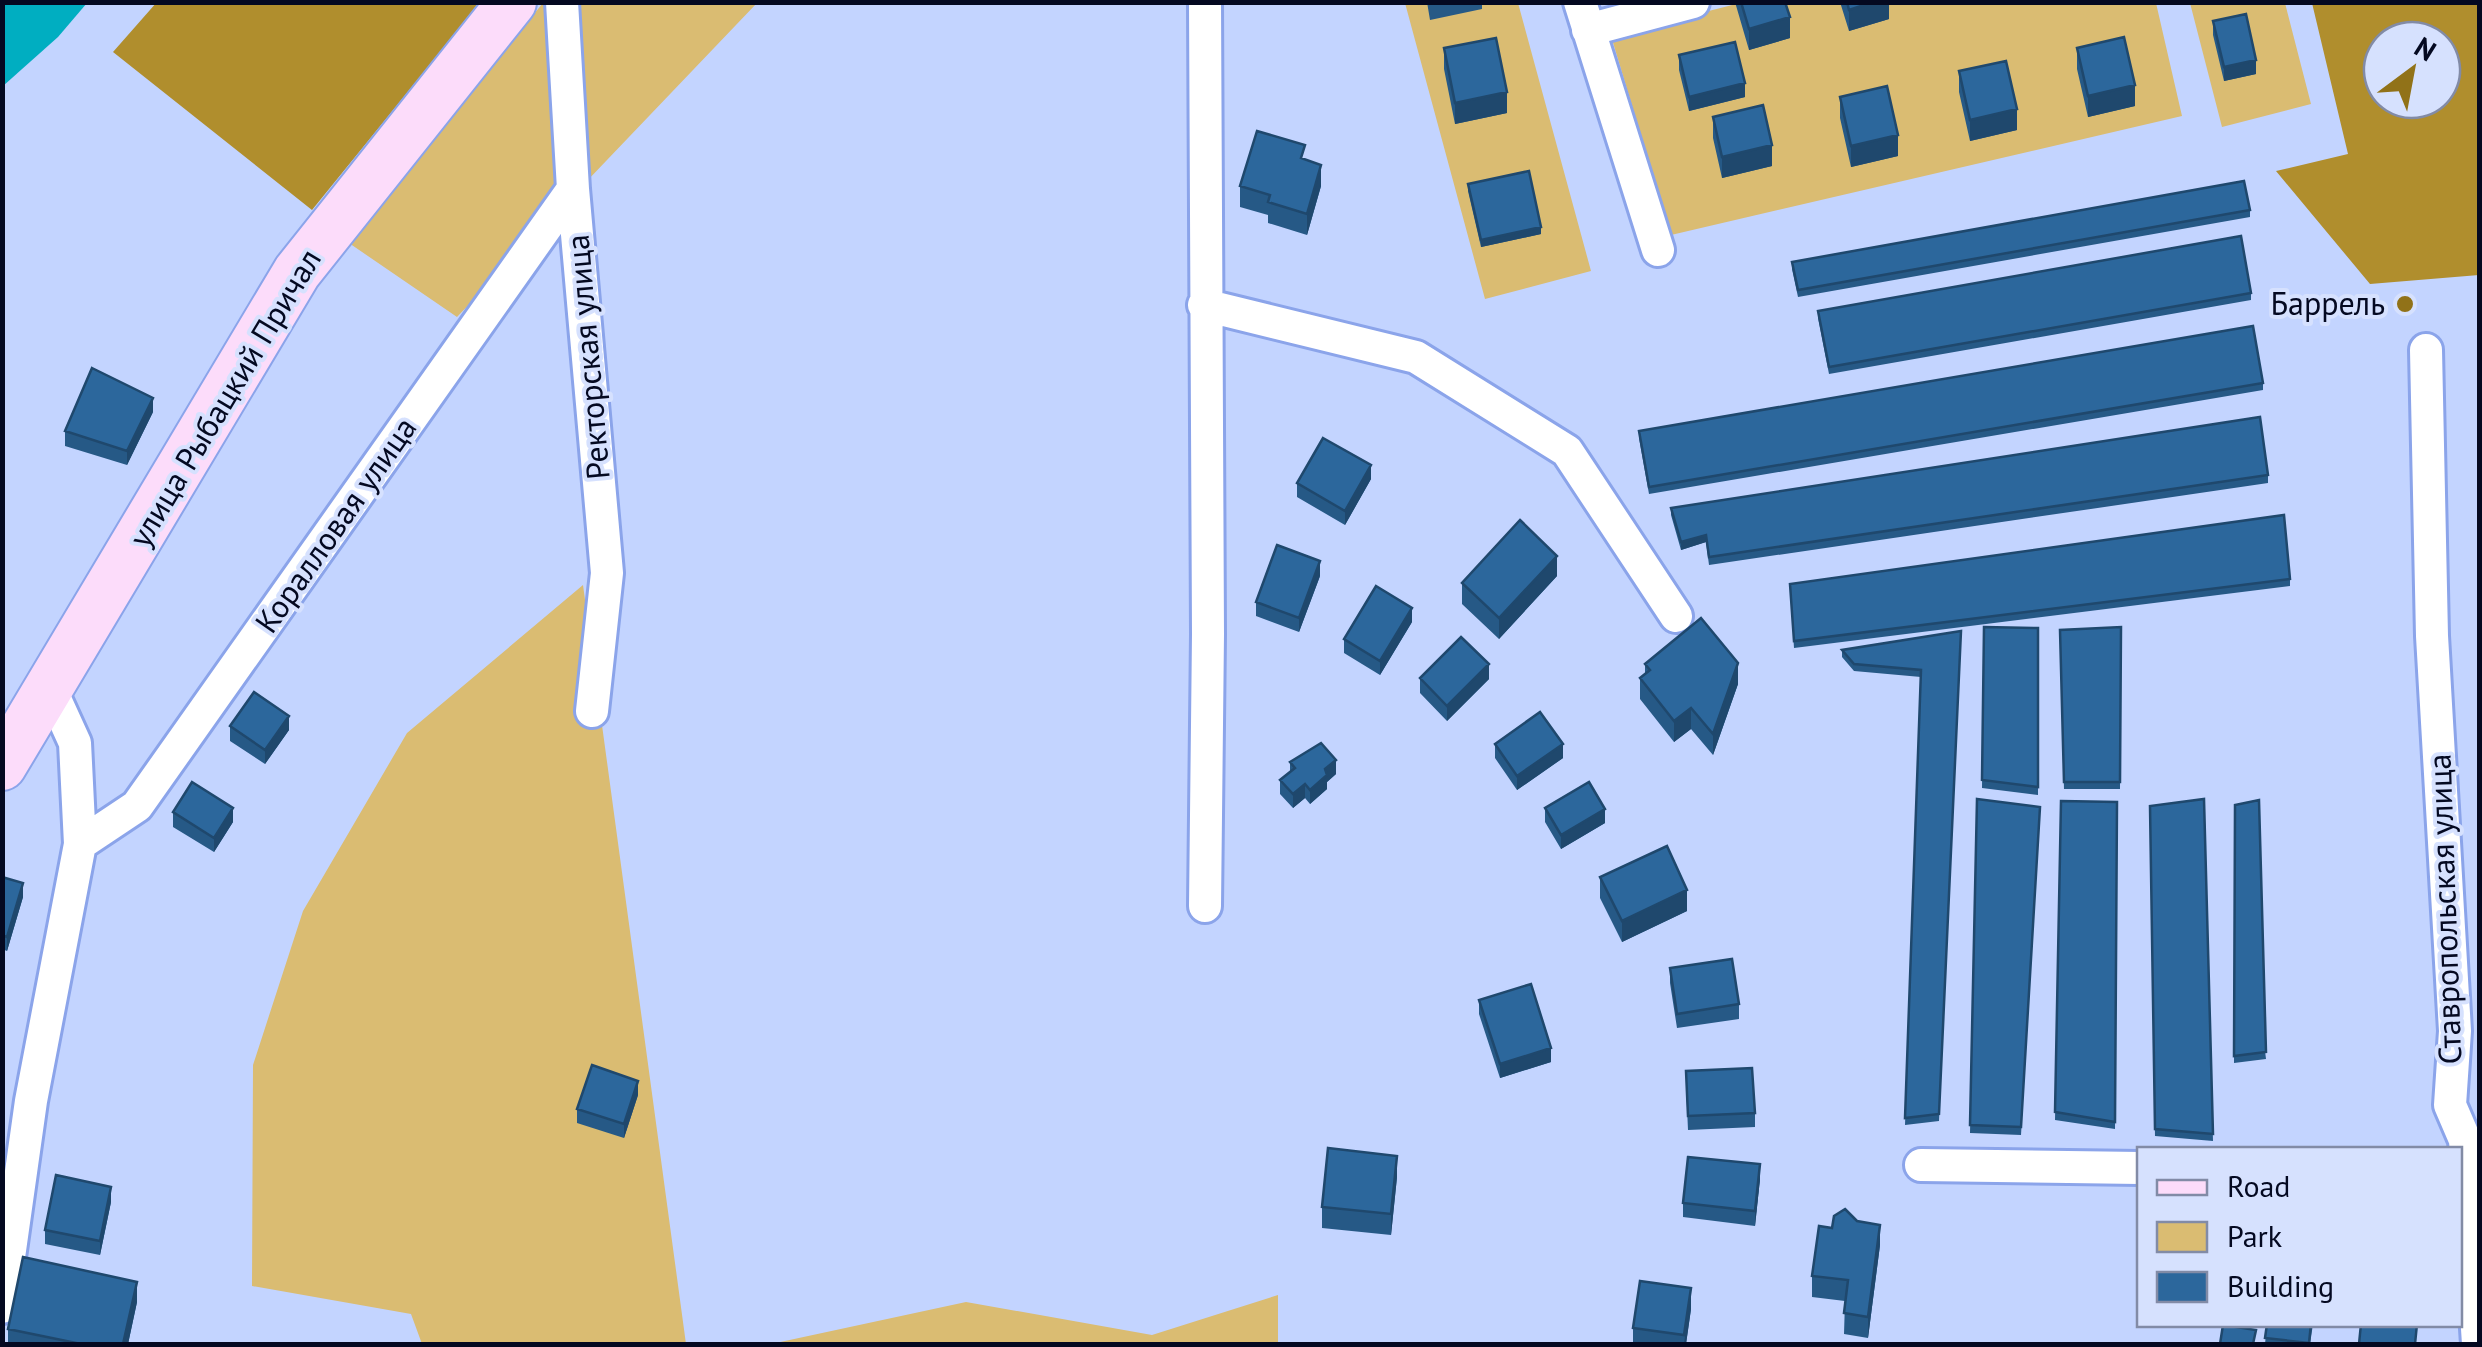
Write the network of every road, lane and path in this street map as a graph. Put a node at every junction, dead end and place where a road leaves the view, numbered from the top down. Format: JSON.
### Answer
{"nodes":[{"id":1,"x":512,"y":2,"type":"edge"},
{"id":2,"x":562,"y":2,"type":"edge"},
{"id":3,"x":1205,"y":2,"type":"edge"},
{"id":4,"x":1694,"y":2,"type":"edge"},
{"id":5,"x":1584,"y":16,"type":"edge"},
{"id":6,"x":573,"y":188,"type":"junction"},
{"id":7,"x":1658,"y":250,"type":"dead end"},
{"id":8,"x":1204,"y":306,"type":"junction"},
{"id":9,"x":2426,"y":350,"type":"dead end"},
{"id":10,"x":1676,"y":616,"type":"dead end"},
{"id":11,"x":50,"y":688,"type":"junction"},
{"id":12,"x":592,"y":712,"type":"dead end"},
{"id":13,"x":2,"y":766,"type":"edge"},
{"id":14,"x":80,"y":844,"type":"junction"},
{"id":15,"x":1205,"y":906,"type":"dead end"},
{"id":16,"x":1921,"y":1165,"type":"dead end"},
{"id":17,"x":2137,"y":1168,"type":"edge"},
{"id":18,"x":2,"y":1308,"type":"edge"},
{"id":19,"x":2478,"y":1344,"type":"edge"}],
"edges":[{"from":1,"to":11,"type":"main road","name":"улица Рыбацкий Причал"},
{"from":2,"to":6,"type":"street","name":"Ректорская улица"},
{"from":3,"to":8,"type":"street"},
{"from":4,"to":5,"type":"street"},
{"from":5,"to":7,"type":"street"},
{"from":6,"to":12,"type":"street","name":"Ректорская улица"},
{"from":6,"to":14,"type":"street","name":"Коралловая улица"},
{"from":8,"to":10,"type":"street"},
{"from":8,"to":15,"type":"street"},
{"from":9,"to":19,"type":"street","name":"Ставропольская улица"},
{"from":11,"to":13,"type":"main road","name":"улица Рыбацкий Причал"},
{"from":11,"to":14,"type":"street"},
{"from":14,"to":18,"type":"street"},
{"from":16,"to":17,"type":"street"}]}
